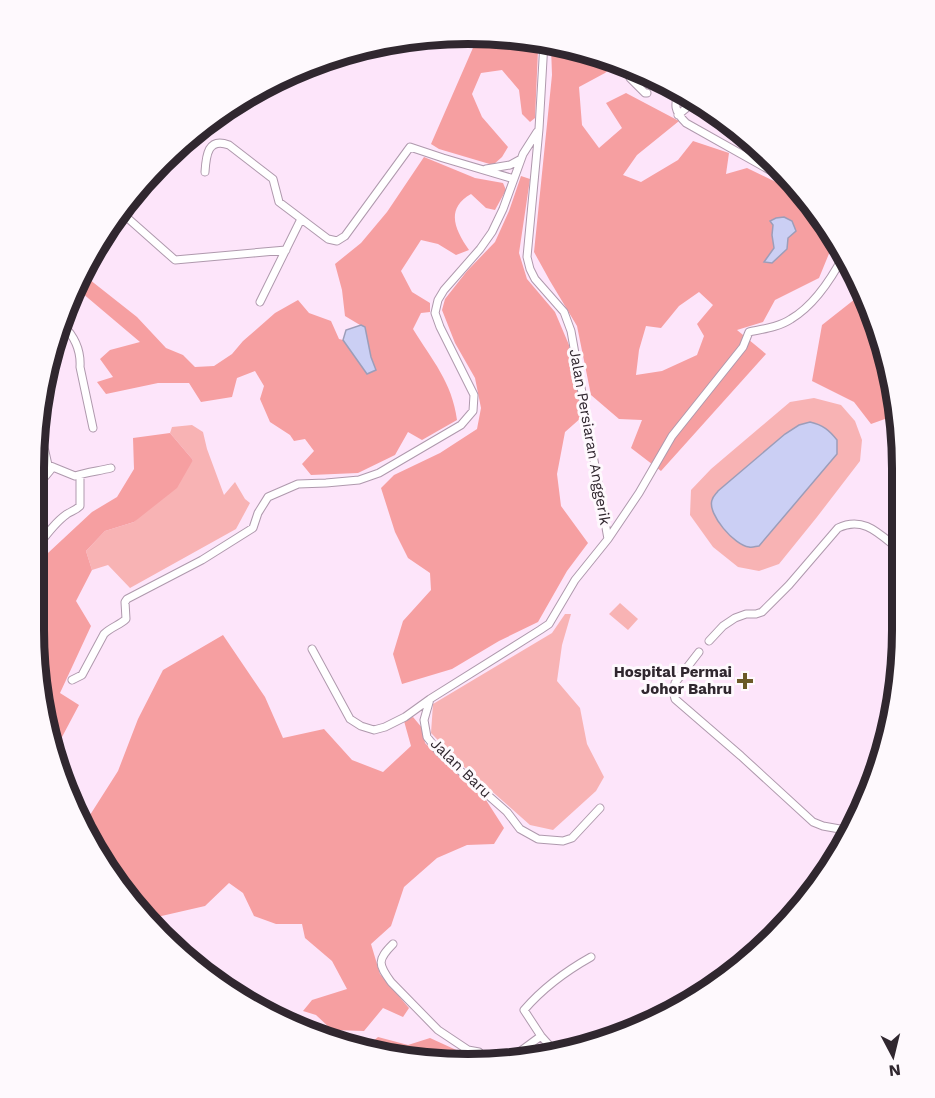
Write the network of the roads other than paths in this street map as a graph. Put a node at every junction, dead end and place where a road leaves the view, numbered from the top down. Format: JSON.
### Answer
{"nodes":[{"id":1,"x":543,"y":51,"type":"edge"},
{"id":2,"x":630,"y":76,"type":"edge"},
{"id":3,"x":648,"y":93,"type":"dead end"},
{"id":4,"x":676,"y":98,"type":"edge"},
{"id":5,"x":689,"y":106,"type":"edge"},
{"id":6,"x":678,"y":115,"type":"junction"},
{"id":7,"x":539,"y":129,"type":"junction"},
{"id":8,"x":521,"y":159,"type":"junction"},
{"id":9,"x":760,"y":161,"type":"edge"},
{"id":10,"x":481,"y":169,"type":"junction"},
{"id":11,"x":206,"y":172,"type":"dead end"},
{"id":12,"x":514,"y":179,"type":"junction"},
{"id":13,"x":126,"y":216,"type":"edge"},
{"id":14,"x":301,"y":219,"type":"junction"},
{"id":15,"x":286,"y":250,"type":"junction"},
{"id":16,"x":840,"y":264,"type":"edge"},
{"id":17,"x":260,"y":302,"type":"dead end"},
{"id":18,"x":67,"y":329,"type":"edge"},
{"id":19,"x":93,"y":428,"type":"dead end"},
{"id":20,"x":44,"y":443,"type":"edge"},
{"id":21,"x":50,"y":466,"type":"junction"},
{"id":22,"x":44,"y":467,"type":"edge"},
{"id":23,"x":111,"y":468,"type":"dead end"},
{"id":24,"x":44,"y":475,"type":"edge"},
{"id":25,"x":80,"y":475,"type":"junction"},
{"id":26,"x":44,"y":538,"type":"edge"},
{"id":27,"x":608,"y":539,"type":"junction"},
{"id":28,"x":892,"y":545,"type":"edge"},
{"id":29,"x":709,"y":641,"type":"dead end"},
{"id":30,"x":312,"y":649,"type":"dead end"},
{"id":31,"x":699,"y":652,"type":"dead end"},
{"id":32,"x":72,"y":680,"type":"dead end"},
{"id":33,"x":430,"y":699,"type":"junction"},
{"id":34,"x":600,"y":808,"type":"dead end"},
{"id":35,"x":842,"y":829,"type":"edge"},
{"id":36,"x":393,"y":944,"type":"dead end"},
{"id":37,"x":591,"y":957,"type":"dead end"},
{"id":38,"x":541,"y":1036,"type":"junction"},
{"id":39,"x":550,"y":1046,"type":"edge"},
{"id":40,"x":520,"y":1051,"type":"edge"},
{"id":41,"x":481,"y":1054,"type":"edge"}],
"edges":[{"from":1,"to":7,"type":"street","name":"Jalan Persiaran Anggerik"},
{"from":2,"to":3,"type":"street"},
{"from":4,"to":6,"type":"street"},
{"from":5,"to":6,"type":"street"},
{"from":6,"to":9,"type":"street"},
{"from":7,"to":8,"type":"street"},
{"from":7,"to":27,"type":"street","name":"Jalan Persiaran Anggerik"},
{"from":8,"to":10,"type":"street"},
{"from":8,"to":12,"type":"street"},
{"from":10,"to":12,"type":"street"},
{"from":10,"to":14,"type":"street"},
{"from":11,"to":14,"type":"street"},
{"from":12,"to":32,"type":"street"},
{"from":13,"to":15,"type":"street"},
{"from":14,"to":15,"type":"street"},
{"from":15,"to":17,"type":"street"},
{"from":16,"to":27,"type":"street"},
{"from":18,"to":19,"type":"street"},
{"from":20,"to":21,"type":"street"},
{"from":21,"to":22,"type":"street"},
{"from":21,"to":24,"type":"street"},
{"from":21,"to":25,"type":"street"},
{"from":23,"to":25,"type":"street"},
{"from":25,"to":26,"type":"street"},
{"from":27,"to":33,"type":"street","name":"Jalan Persiaran Anggerik"},
{"from":28,"to":29,"type":"street"},
{"from":30,"to":33,"type":"street","name":"Jalan Persiaran Anggerik"},
{"from":31,"to":35,"type":"street"},
{"from":33,"to":34,"type":"street","name":"Jalan Baru"},
{"from":36,"to":41,"type":"street"},
{"from":37,"to":38,"type":"street"},
{"from":38,"to":39,"type":"street"},
{"from":38,"to":40,"type":"street"}]}
